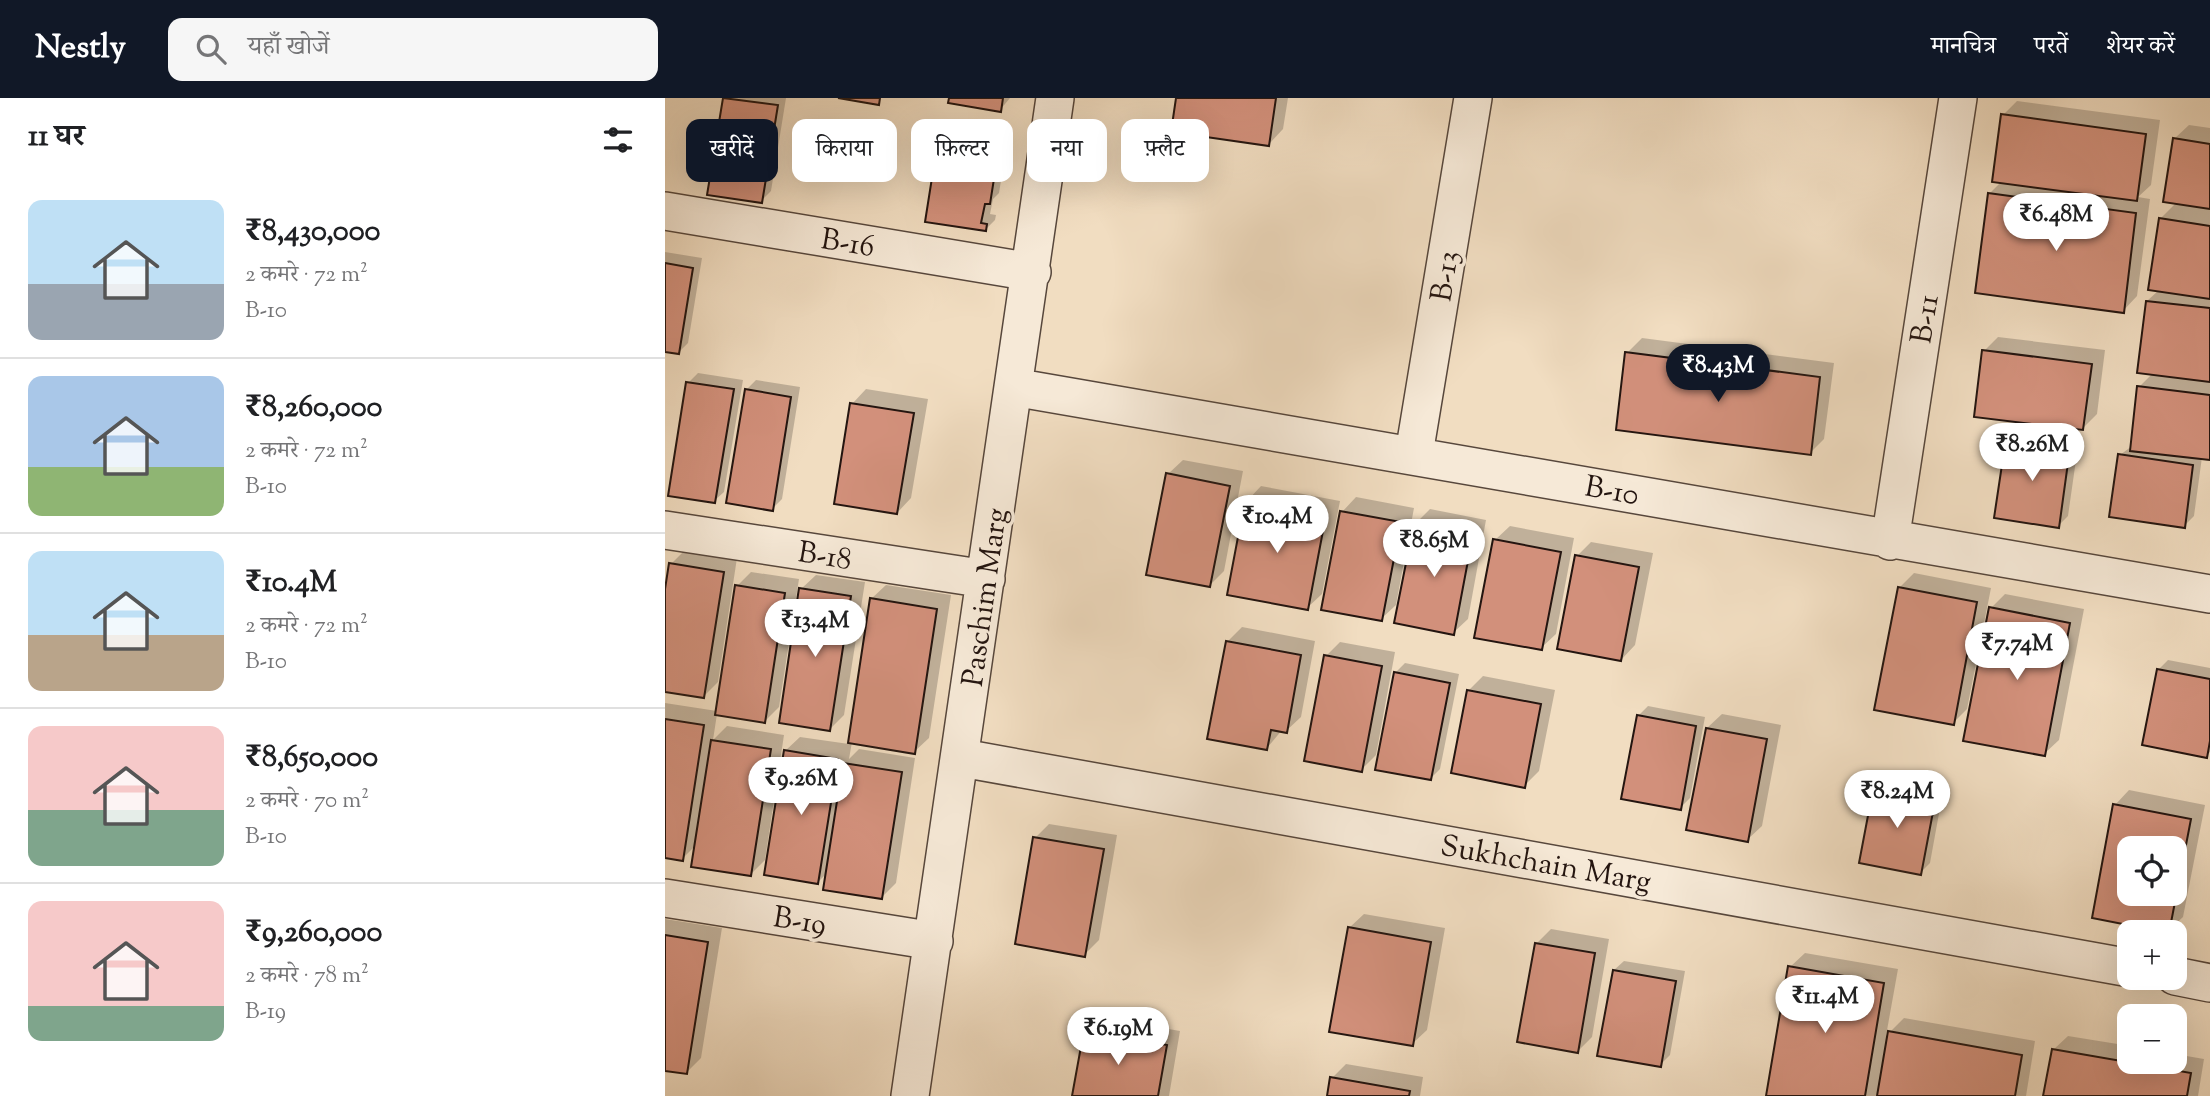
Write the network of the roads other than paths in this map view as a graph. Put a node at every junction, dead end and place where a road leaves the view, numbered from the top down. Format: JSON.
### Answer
{"nodes":[{"id":1,"x":1055,"y":98,"type":"edge"},
{"id":2,"x":1473,"y":98,"type":"edge"},
{"id":3,"x":1958,"y":98,"type":"edge"},
{"id":4,"x":665,"y":211,"type":"edge"},
{"id":5,"x":1032,"y":272,"type":"junction"},
{"id":6,"x":1013,"y":387,"type":"junction"},
{"id":7,"x":1414,"y":454,"type":"junction"},
{"id":8,"x":665,"y":530,"type":"edge"},
{"id":9,"x":1890,"y":541,"type":"junction"},
{"id":10,"x":986,"y":579,"type":"junction"},
{"id":11,"x":2210,"y":594,"type":"edge"},
{"id":12,"x":962,"y":758,"type":"junction"},
{"id":13,"x":665,"y":898,"type":"edge"},
{"id":14,"x":934,"y":941,"type":"junction"},
{"id":15,"x":2117,"y":966,"type":"edge"},
{"id":16,"x":910,"y":1096,"type":"edge"}],
"edges":[{"from":1,"to":5,"type":"street","name":"Paschim Marg"},
{"from":2,"to":7,"type":"street","name":"B-13"},
{"from":3,"to":9,"type":"street","name":"B-11"},
{"from":4,"to":5,"type":"street","name":"B-16"},
{"from":5,"to":6,"type":"street","name":"Paschim Marg"},
{"from":6,"to":7,"type":"street","name":"B-10"},
{"from":6,"to":10,"type":"street","name":"Paschim Marg"},
{"from":7,"to":9,"type":"street","name":"B-10"},
{"from":8,"to":10,"type":"street","name":"B-18"},
{"from":9,"to":11,"type":"street","name":"B-10"},
{"from":10,"to":12,"type":"street","name":"Paschim Marg"},
{"from":12,"to":14,"type":"street","name":"Paschim Marg"},
{"from":12,"to":15,"type":"street","name":"Sukhchain Marg"},
{"from":13,"to":14,"type":"street","name":"B-19"},
{"from":14,"to":16,"type":"street","name":"Paschim Marg"}]}
